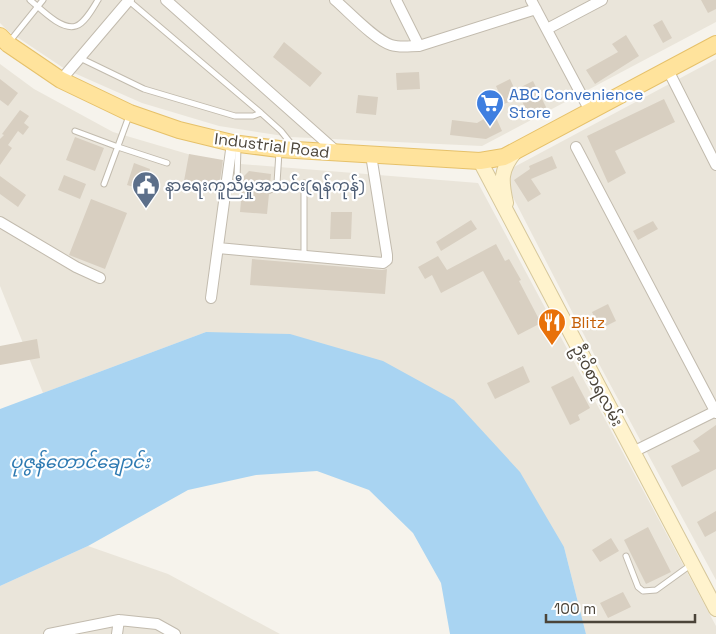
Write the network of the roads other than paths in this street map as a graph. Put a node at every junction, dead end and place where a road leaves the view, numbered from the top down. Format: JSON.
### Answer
{"nodes":[{"id":1,"x":30,"y":0,"type":"edge"},
{"id":2,"x":43,"y":0,"type":"edge"},
{"id":3,"x":98,"y":0,"type":"edge"},
{"id":4,"x":129,"y":0,"type":"edge"},
{"id":5,"x":166,"y":0,"type":"edge"},
{"id":6,"x":335,"y":0,"type":"edge"},
{"id":7,"x":396,"y":0,"type":"edge"},
{"id":8,"x":602,"y":0,"type":"edge"},
{"id":9,"x":533,"y":4,"type":"edge"},
{"id":10,"x":38,"y":7,"type":"junction"},
{"id":11,"x":547,"y":29,"type":"junction"},
{"id":12,"x":4,"y":40,"type":"edge"},
{"id":13,"x":716,"y":44,"type":"edge"},
{"id":14,"x":419,"y":46,"type":"junction"},
{"id":15,"x":80,"y":58,"type":"junction"},
{"id":16,"x":668,"y":70,"type":"junction"},
{"id":17,"x":61,"y":80,"type":"junction"},
{"id":18,"x":590,"y":111,"type":"junction"},
{"id":19,"x":130,"y":113,"type":"junction"},
{"id":20,"x":261,"y":113,"type":"junction"},
{"id":21,"x":75,"y":130,"type":"dead end"},
{"id":22,"x":235,"y":143,"type":"junction"},
{"id":23,"x":576,"y":147,"type":"dead end"},
{"id":24,"x":118,"y":148,"type":"junction"},
{"id":25,"x":279,"y":149,"type":"junction"},
{"id":26,"x":296,"y":150,"type":"junction"},
{"id":27,"x":517,"y":150,"type":"junction"},
{"id":28,"x":338,"y":153,"type":"junction"},
{"id":29,"x":371,"y":155,"type":"junction"},
{"id":30,"x":480,"y":161,"type":"junction"},
{"id":31,"x":167,"y":163,"type":"dead end"},
{"id":32,"x":716,"y":165,"type":"edge"},
{"id":33,"x":304,"y":183,"type":"dead end"},
{"id":34,"x":104,"y":184,"type":"dead end"},
{"id":35,"x":242,"y":186,"type":"dead end"},
{"id":36,"x":270,"y":190,"type":"dead end"},
{"id":37,"x":510,"y":219,"type":"junction"},
{"id":38,"x":0,"y":222,"type":"edge"},
{"id":39,"x":218,"y":248,"type":"junction"},
{"id":40,"x":304,"y":255,"type":"junction"},
{"id":41,"x":100,"y":278,"type":"dead end"},
{"id":42,"x":211,"y":298,"type":"dead end"},
{"id":43,"x":716,"y":412,"type":"edge"},
{"id":44,"x":633,"y":452,"type":"junction"},
{"id":45,"x":626,"y":556,"type":"dead end"},
{"id":46,"x":692,"y":564,"type":"junction"},
{"id":47,"x":716,"y":609,"type":"edge"},
{"id":48,"x":118,"y":620,"type":"junction"},
{"id":49,"x":49,"y":634,"type":"edge"},
{"id":50,"x":117,"y":634,"type":"edge"},
{"id":51,"x":175,"y":634,"type":"edge"}],
"edges":[{"from":1,"to":10,"type":"lane"},
{"from":2,"to":10,"type":"lane"},
{"from":3,"to":10,"type":"lane"},
{"from":4,"to":15,"type":"street"},
{"from":4,"to":20,"type":"lane"},
{"from":5,"to":28,"type":"street"},
{"from":6,"to":14,"type":"street"},
{"from":7,"to":14,"type":"street"},
{"from":8,"to":11,"type":"street"},
{"from":9,"to":11,"type":"street"},
{"from":9,"to":14,"type":"street"},
{"from":10,"to":12,"type":"lane"},
{"from":11,"to":18,"type":"street"},
{"from":12,"to":17,"type":"main road","name":"Industrial Road"},
{"from":13,"to":16,"type":"main road","name":"Industrial Road"},
{"from":15,"to":17,"type":"street"},
{"from":15,"to":20,"type":"lane"},
{"from":16,"to":18,"type":"main road","name":"Industrial Road"},
{"from":16,"to":32,"type":"street"},
{"from":17,"to":19,"type":"main road","name":"Industrial Road"},
{"from":18,"to":27,"type":"main road","name":"Industrial Road"},
{"from":19,"to":22,"type":"main road","name":"Industrial Road"},
{"from":19,"to":24,"type":"lane"},
{"from":20,"to":26,"type":"lane"},
{"from":21,"to":24,"type":"lane"},
{"from":22,"to":25,"type":"main road","name":"Industrial Road"},
{"from":22,"to":35,"type":"lane"},
{"from":22,"to":39,"type":"street"},
{"from":23,"to":43,"type":"street"},
{"from":24,"to":31,"type":"lane"},
{"from":24,"to":34,"type":"lane"},
{"from":25,"to":26,"type":"main road","name":"Industrial Road"},
{"from":25,"to":36,"type":"lane"},
{"from":26,"to":28,"type":"main road","name":"Industrial Road"},
{"from":27,"to":30,"type":"main road","name":"Industrial Road"},
{"from":27,"to":37,"type":"main road"},
{"from":28,"to":29,"type":"main road","name":"Industrial Road"},
{"from":29,"to":30,"type":"main road","name":"Industrial Road"},
{"from":29,"to":40,"type":"street"},
{"from":30,"to":37,"type":"main road","name":"ဦးဝိစာရလမ်း"},
{"from":33,"to":40,"type":"lane"},
{"from":37,"to":44,"type":"main road","name":"ဦးဝိစာရလမ်း"},
{"from":38,"to":41,"type":"street"},
{"from":39,"to":40,"type":"street"},
{"from":39,"to":42,"type":"street"},
{"from":43,"to":44,"type":"street"},
{"from":44,"to":46,"type":"main road","name":"ဦးဝိစာရလမ်း"},
{"from":45,"to":46,"type":"lane"},
{"from":46,"to":47,"type":"main road","name":"ဦးဝိစာရလမ်း"},
{"from":48,"to":49,"type":"street"},
{"from":48,"to":50,"type":"street"},
{"from":48,"to":51,"type":"street"}]}
